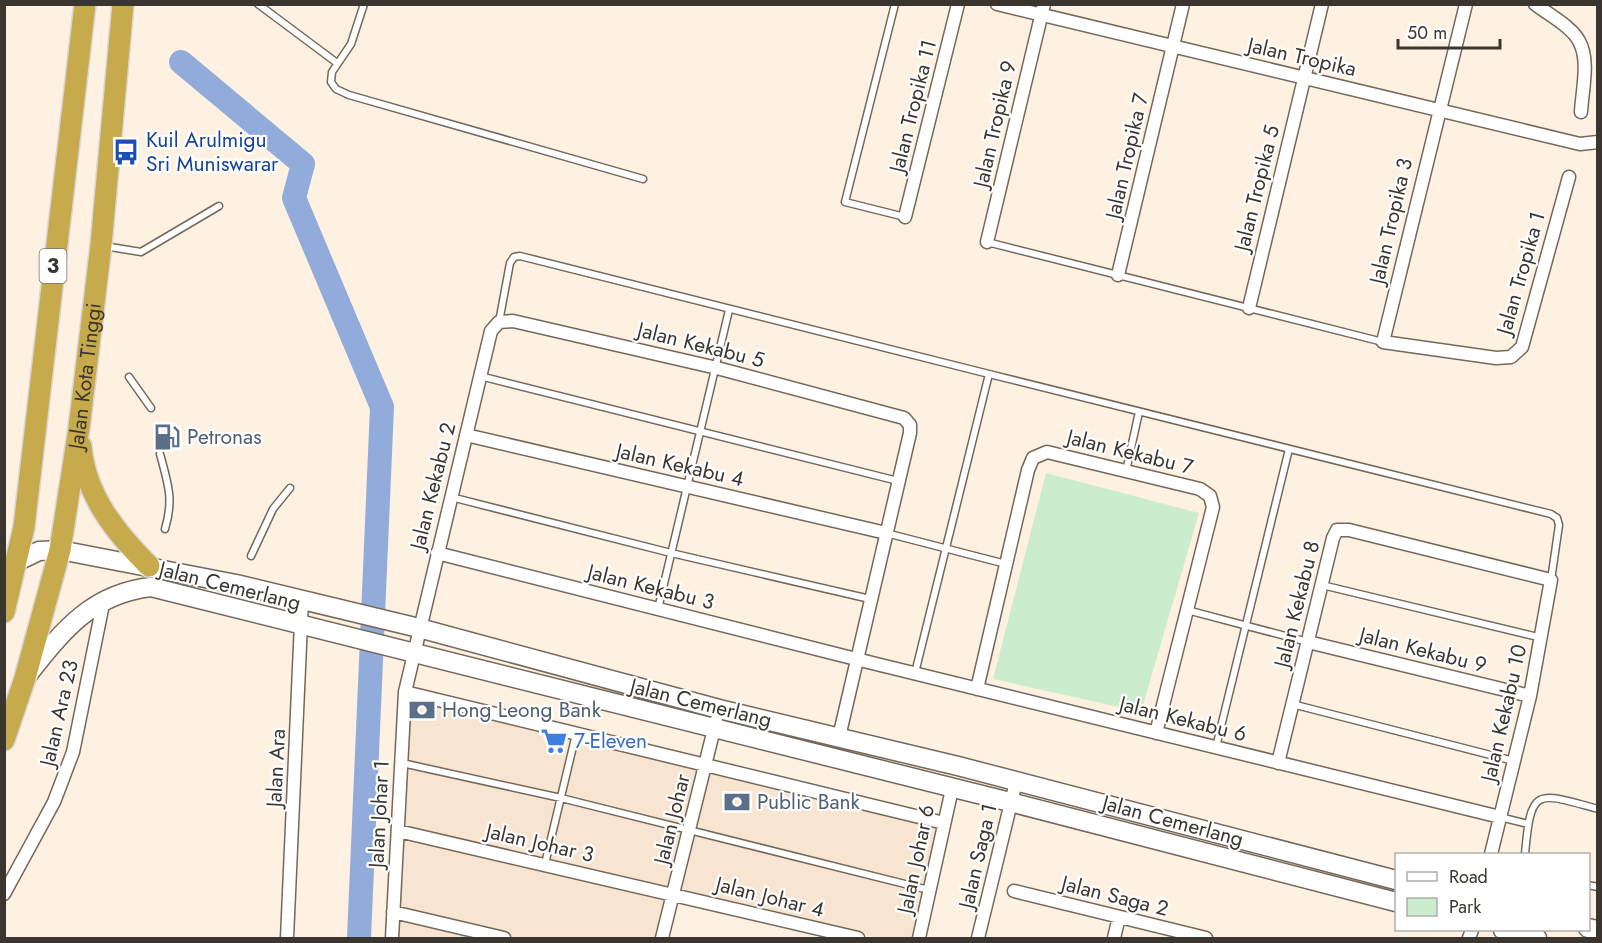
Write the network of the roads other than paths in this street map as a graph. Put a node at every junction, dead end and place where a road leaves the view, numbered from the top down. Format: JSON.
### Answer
{"nodes":[{"id":1,"x":85,"y":4,"type":"edge"},
{"id":2,"x":123,"y":4,"type":"edge"},
{"id":3,"x":258,"y":4,"type":"edge"},
{"id":4,"x":364,"y":4,"type":"edge"},
{"id":5,"x":895,"y":4,"type":"edge"},
{"id":6,"x":958,"y":4,"type":"edge"},
{"id":7,"x":997,"y":4,"type":"edge"},
{"id":8,"x":1183,"y":4,"type":"edge"},
{"id":9,"x":1322,"y":4,"type":"edge"},
{"id":10,"x":1466,"y":4,"type":"edge"},
{"id":11,"x":1535,"y":4,"type":"edge"},
{"id":12,"x":1043,"y":10,"type":"edge"},
{"id":13,"x":1173,"y":47,"type":"junction"},
{"id":14,"x":337,"y":63,"type":"junction"},
{"id":15,"x":1304,"y":78,"type":"junction"},
{"id":16,"x":1438,"y":110,"type":"junction"},
{"id":17,"x":1581,"y":112,"type":"dead end"},
{"id":18,"x":1598,"y":142,"type":"edge"},
{"id":19,"x":1569,"y":177,"type":"dead end"},
{"id":20,"x":643,"y":179,"type":"dead end"},
{"id":21,"x":219,"y":206,"type":"dead end"},
{"id":22,"x":905,"y":217,"type":"joint"},
{"id":23,"x":987,"y":242,"type":"joint"},
{"id":24,"x":101,"y":245,"type":"junction"},
{"id":25,"x":1118,"y":275,"type":"junction"},
{"id":26,"x":1249,"y":308,"type":"junction"},
{"id":27,"x":729,"y":310,"type":"junction"},
{"id":28,"x":495,"y":326,"type":"junction"},
{"id":29,"x":1383,"y":342,"type":"junction"},
{"id":30,"x":717,"y":368,"type":"junction"},
{"id":31,"x":989,"y":374,"type":"junction"},
{"id":32,"x":480,"y":376,"type":"junction"},
{"id":33,"x":129,"y":377,"type":"dead end"},
{"id":34,"x":151,"y":408,"type":"dead end"},
{"id":35,"x":1139,"y":412,"type":"junction"},
{"id":36,"x":79,"y":428,"type":"junction"},
{"id":37,"x":702,"y":430,"type":"junction"},
{"id":38,"x":466,"y":435,"type":"junction"},
{"id":39,"x":1289,"y":449,"type":"junction"},
{"id":40,"x":159,"y":454,"type":"dead end"},
{"id":41,"x":1126,"y":471,"type":"junction"},
{"id":42,"x":900,"y":482,"type":"junction"},
{"id":43,"x":687,"y":486,"type":"junction"},
{"id":44,"x":290,"y":488,"type":"dead end"},
{"id":45,"x":451,"y":497,"type":"junction"},
{"id":46,"x":165,"y":530,"type":"dead end"},
{"id":47,"x":886,"y":533,"type":"junction"},
{"id":48,"x":947,"y":549,"type":"junction"},
{"id":49,"x":60,"y":550,"type":"junction"},
{"id":50,"x":437,"y":553,"type":"junction"},
{"id":51,"x":671,"y":554,"type":"junction"},
{"id":52,"x":251,"y":556,"type":"dead end"},
{"id":53,"x":16,"y":562,"type":"junction"},
{"id":54,"x":1006,"y":564,"type":"junction"},
{"id":55,"x":148,"y":566,"type":"junction"},
{"id":56,"x":1551,"y":580,"type":"junction"},
{"id":57,"x":1321,"y":585,"type":"junction"},
{"id":58,"x":104,"y":599,"type":"junction"},
{"id":59,"x":870,"y":599,"type":"junction"},
{"id":60,"x":310,"y":602,"type":"junction"},
{"id":61,"x":658,"y":609,"type":"junction"},
{"id":62,"x":1187,"y":610,"type":"junction"},
{"id":63,"x":4,"y":612,"type":"edge"},
{"id":64,"x":1246,"y":624,"type":"junction"},
{"id":65,"x":412,"y":626,"type":"junction"},
{"id":66,"x":308,"y":627,"type":"junction"},
{"id":67,"x":1542,"y":638,"type":"junction"},
{"id":68,"x":1308,"y":642,"type":"junction"},
{"id":69,"x":407,"y":650,"type":"junction"},
{"id":70,"x":856,"y":660,"type":"junction"},
{"id":71,"x":915,"y":674,"type":"junction"},
{"id":72,"x":25,"y":678,"type":"junction"},
{"id":73,"x":977,"y":689,"type":"junction"},
{"id":74,"x":405,"y":692,"type":"junction"},
{"id":75,"x":1530,"y":696,"type":"junction"},
{"id":76,"x":1293,"y":704,"type":"junction"},
{"id":77,"x":719,"y":709,"type":"junction"},
{"id":78,"x":714,"y":730,"type":"junction"},
{"id":79,"x":1156,"y":733,"type":"junction"},
{"id":80,"x":577,"y":734,"type":"junction"},
{"id":81,"x":839,"y":737,"type":"junction"},
{"id":82,"x":4,"y":740,"type":"edge"},
{"id":83,"x":1216,"y":747,"type":"junction"},
{"id":84,"x":1514,"y":761,"type":"junction"},
{"id":85,"x":401,"y":763,"type":"junction"},
{"id":86,"x":1278,"y":763,"type":"junction"},
{"id":87,"x":705,"y":765,"type":"junction"},
{"id":88,"x":1016,"y":782,"type":"junction"},
{"id":89,"x":952,"y":789,"type":"junction"},
{"id":90,"x":561,"y":798,"type":"junction"},
{"id":91,"x":1010,"y":802,"type":"junction"},
{"id":92,"x":1598,"y":809,"type":"edge"},
{"id":93,"x":1500,"y":817,"type":"junction"},
{"id":94,"x":944,"y":823,"type":"junction"},
{"id":95,"x":1528,"y":824,"type":"junction"},
{"id":96,"x":689,"y":830,"type":"junction"},
{"id":97,"x":398,"y":831,"type":"junction"},
{"id":98,"x":1491,"y":853,"type":"edge"},
{"id":99,"x":1525,"y":853,"type":"edge"},
{"id":100,"x":545,"y":864,"type":"junction"},
{"id":101,"x":1395,"y":880,"type":"edge"},
{"id":102,"x":929,"y":890,"type":"junction"},
{"id":103,"x":1014,"y":891,"type":"dead end"},
{"id":104,"x":4,"y":894,"type":"edge"},
{"id":105,"x":674,"y":894,"type":"junction"},
{"id":106,"x":1395,"y":902,"type":"edge"},
{"id":107,"x":393,"y":912,"type":"junction"},
{"id":108,"x":1119,"y":917,"type":"junction"},
{"id":109,"x":1507,"y":931,"type":"edge"},
{"id":110,"x":287,"y":939,"type":"edge"},
{"id":111,"x":392,"y":939,"type":"edge"},
{"id":112,"x":504,"y":939,"type":"edge"},
{"id":113,"x":662,"y":939,"type":"edge"},
{"id":114,"x":858,"y":939,"type":"edge"},
{"id":115,"x":919,"y":939,"type":"edge"},
{"id":116,"x":978,"y":939,"type":"edge"},
{"id":117,"x":1114,"y":939,"type":"edge"},
{"id":118,"x":1206,"y":939,"type":"edge"},
{"id":119,"x":1538,"y":939,"type":"edge"}],
"edges":[{"from":1,"to":53,"type":"highway","name":"Jalan Kota Tinggi","number":"3"},
{"from":2,"to":24,"type":"highway","name":"Jalan Kota Tinggi","number":"3"},
{"from":3,"to":14,"type":"lane"},
{"from":4,"to":14,"type":"lane"},
{"from":5,"to":22,"type":"lane"},
{"from":6,"to":22,"type":"street","name":"Jalan Tropika 11"},
{"from":7,"to":12,"type":"street","name":"Jalan Tropika"},
{"from":8,"to":13,"type":"street","name":"Jalan Tropika 7"},
{"from":9,"to":15,"type":"street","name":"Jalan Tropika 5"},
{"from":10,"to":16,"type":"street","name":"Jalan Tropika 3"},
{"from":11,"to":17,"type":"street"},
{"from":12,"to":13,"type":"street","name":"Jalan Tropika"},
{"from":12,"to":23,"type":"street","name":"Jalan Tropika 9"},
{"from":13,"to":15,"type":"street","name":"Jalan Tropika"},
{"from":13,"to":25,"type":"street","name":"Jalan Tropika 7"},
{"from":14,"to":20,"type":"lane"},
{"from":15,"to":16,"type":"street","name":"Jalan Tropika"},
{"from":15,"to":26,"type":"street","name":"Jalan Tropika 5"},
{"from":16,"to":18,"type":"street","name":"Jalan Tropika"},
{"from":16,"to":29,"type":"street","name":"Jalan Tropika 3"},
{"from":19,"to":29,"type":"street","name":"Jalan Tropika 1"},
{"from":21,"to":24,"type":"lane"},
{"from":23,"to":25,"type":"lane"},
{"from":24,"to":36,"type":"highway","name":"Jalan Kota Tinggi","number":"3"},
{"from":25,"to":26,"type":"lane"},
{"from":26,"to":29,"type":"lane"},
{"from":27,"to":28,"type":"lane"},
{"from":27,"to":30,"type":"lane"},
{"from":27,"to":31,"type":"lane"},
{"from":28,"to":30,"type":"street","name":"Jalan Kekabu 5"},
{"from":28,"to":32,"type":"street","name":"Jalan Kekabu 2"},
{"from":30,"to":37,"type":"lane"},
{"from":30,"to":42,"type":"street","name":"Jalan Kekabu 5"},
{"from":31,"to":35,"type":"lane"},
{"from":31,"to":48,"type":"lane"},
{"from":32,"to":37,"type":"lane"},
{"from":32,"to":38,"type":"street","name":"Jalan Kekabu 2"},
{"from":33,"to":34,"type":"lane"},
{"from":35,"to":39,"type":"lane"},
{"from":35,"to":41,"type":"lane"},
{"from":36,"to":49,"type":"highway","name":"Jalan Kota Tinggi","number":"3"},
{"from":36,"to":55,"type":"highway"},
{"from":37,"to":42,"type":"lane"},
{"from":37,"to":43,"type":"lane"},
{"from":38,"to":43,"type":"street","name":"Jalan Kekabu 4"},
{"from":38,"to":45,"type":"street","name":"Jalan Kekabu 2"},
{"from":39,"to":56,"type":"lane"},
{"from":39,"to":64,"type":"lane"},
{"from":40,"to":46,"type":"lane"},
{"from":41,"to":54,"type":"street","name":"Jalan Kekabu 7"},
{"from":41,"to":62,"type":"street","name":"Jalan Kekabu 7"},
{"from":42,"to":47,"type":"street"},
{"from":43,"to":47,"type":"street","name":"Jalan Kekabu 4"},
{"from":43,"to":51,"type":"lane"},
{"from":44,"to":52,"type":"lane"},
{"from":45,"to":50,"type":"street","name":"Jalan Kekabu 2"},
{"from":45,"to":51,"type":"lane"},
{"from":47,"to":48,"type":"lane"},
{"from":47,"to":59,"type":"street"},
{"from":48,"to":54,"type":"lane"},
{"from":48,"to":71,"type":"lane"},
{"from":49,"to":53,"type":"main road","name":"Jalan Cemerlang"},
{"from":49,"to":55,"type":"main road","name":"Jalan Cemerlang"},
{"from":49,"to":72,"type":"highway","name":"Jalan Kota Tinggi","number":"3"},
{"from":50,"to":61,"type":"street","name":"Jalan Kekabu 3"},
{"from":50,"to":65,"type":"street","name":"Jalan Kekabu 2"},
{"from":51,"to":59,"type":"lane"},
{"from":51,"to":61,"type":"lane"},
{"from":53,"to":63,"type":"highway","name":"Jalan Kota Tinggi","number":"3"},
{"from":54,"to":73,"type":"street","name":"Jalan Kekabu 7"},
{"from":55,"to":60,"type":"main road","name":"Jalan Cemerlang"},
{"from":56,"to":57,"type":"street","name":"Jalan Kekabu 8"},
{"from":56,"to":67,"type":"street","name":"Jalan Kekabu 10"},
{"from":57,"to":67,"type":"lane"},
{"from":57,"to":68,"type":"street","name":"Jalan Kekabu 8"},
{"from":58,"to":66,"type":"main road","name":"Jalan Cemerlang"},
{"from":58,"to":72,"type":"main road","name":"Jalan Cemerlang"},
{"from":58,"to":104,"type":"street","name":"Jalan Ara 23"},
{"from":59,"to":70,"type":"street"},
{"from":60,"to":65,"type":"main road","name":"Jalan Cemerlang"},
{"from":60,"to":66,"type":"street","name":"Jalan Ara"},
{"from":61,"to":70,"type":"street","name":"Jalan Kekabu 3"},
{"from":62,"to":64,"type":"lane"},
{"from":62,"to":79,"type":"street","name":"Jalan Kekabu 7"},
{"from":64,"to":68,"type":"lane"},
{"from":64,"to":83,"type":"lane"},
{"from":65,"to":69,"type":"street","name":"Jalan Kekabu 2"},
{"from":65,"to":77,"type":"main road","name":"Jalan Cemerlang"},
{"from":66,"to":69,"type":"main road","name":"Jalan Cemerlang"},
{"from":66,"to":110,"type":"street","name":"Jalan Ara"},
{"from":67,"to":75,"type":"street","name":"Jalan Kekabu 10"},
{"from":68,"to":75,"type":"street","name":"Jalan Kekabu 9"},
{"from":68,"to":76,"type":"street","name":"Jalan Kekabu 8"},
{"from":69,"to":74,"type":"street","name":"Jalan Johar 1"},
{"from":69,"to":78,"type":"main road","name":"Jalan Cemerlang"},
{"from":70,"to":71,"type":"street","name":"Jalan Kekabu 6"},
{"from":70,"to":81,"type":"street"},
{"from":71,"to":73,"type":"street","name":"Jalan Kekabu 6"},
{"from":72,"to":82,"type":"highway","name":"Jalan Kota Tinggi","number":"3"},
{"from":73,"to":79,"type":"street","name":"Jalan Kekabu 6"},
{"from":74,"to":80,"type":"street"},
{"from":74,"to":85,"type":"street","name":"Jalan Johar 1"},
{"from":75,"to":84,"type":"street","name":"Jalan Kekabu 10"},
{"from":76,"to":84,"type":"lane"},
{"from":76,"to":86,"type":"street","name":"Jalan Kekabu 8"},
{"from":77,"to":78,"type":"street","name":"Jalan Johar"},
{"from":77,"to":81,"type":"main road","name":"Jalan Cemerlang"},
{"from":78,"to":87,"type":"street","name":"Jalan Johar"},
{"from":78,"to":89,"type":"main road","name":"Jalan Cemerlang"},
{"from":79,"to":83,"type":"street","name":"Jalan Kekabu 6"},
{"from":80,"to":87,"type":"street"},
{"from":80,"to":90,"type":"lane"},
{"from":81,"to":88,"type":"main road","name":"Jalan Cemerlang"},
{"from":83,"to":86,"type":"street","name":"Jalan Kekabu 6"},
{"from":84,"to":93,"type":"street","name":"Jalan Kekabu 10"},
{"from":85,"to":90,"type":"lane"},
{"from":85,"to":97,"type":"street","name":"Jalan Johar 1"},
{"from":86,"to":93,"type":"street","name":"Jalan Kekabu 6"},
{"from":87,"to":94,"type":"street"},
{"from":87,"to":96,"type":"street","name":"Jalan Johar"},
{"from":88,"to":91,"type":"street","name":"Jalan Saga 1"},
{"from":88,"to":101,"type":"main road","name":"Jalan Cemerlang"},
{"from":89,"to":91,"type":"main road","name":"Jalan Cemerlang"},
{"from":89,"to":94,"type":"street","name":"Jalan Johar 6"},
{"from":90,"to":96,"type":"lane"},
{"from":90,"to":100,"type":"lane"},
{"from":91,"to":106,"type":"main road","name":"Jalan Cemerlang"},
{"from":91,"to":116,"type":"street","name":"Jalan Saga 1"},
{"from":92,"to":95,"type":"lane"},
{"from":93,"to":95,"type":"lane"},
{"from":93,"to":98,"type":"street","name":"Jalan Kekabu 10"},
{"from":94,"to":102,"type":"street","name":"Jalan Johar 6"},
{"from":95,"to":99,"type":"lane"},
{"from":96,"to":102,"type":"lane"},
{"from":96,"to":105,"type":"street","name":"Jalan Johar"},
{"from":97,"to":100,"type":"street","name":"Jalan Johar 3"},
{"from":97,"to":107,"type":"street","name":"Jalan Johar 1"},
{"from":100,"to":105,"type":"street","name":"Jalan Johar 3"},
{"from":102,"to":115,"type":"street","name":"Jalan Johar 6"},
{"from":103,"to":108,"type":"street","name":"Jalan Saga 2"},
{"from":105,"to":113,"type":"street","name":"Jalan Johar"},
{"from":105,"to":114,"type":"street","name":"Jalan Johar 4"},
{"from":107,"to":111,"type":"street","name":"Jalan Johar 1"},
{"from":107,"to":112,"type":"street"},
{"from":108,"to":117,"type":"street"},
{"from":108,"to":118,"type":"street","name":"Jalan Saga 2"},
{"from":109,"to":119,"type":"main road"}]}
